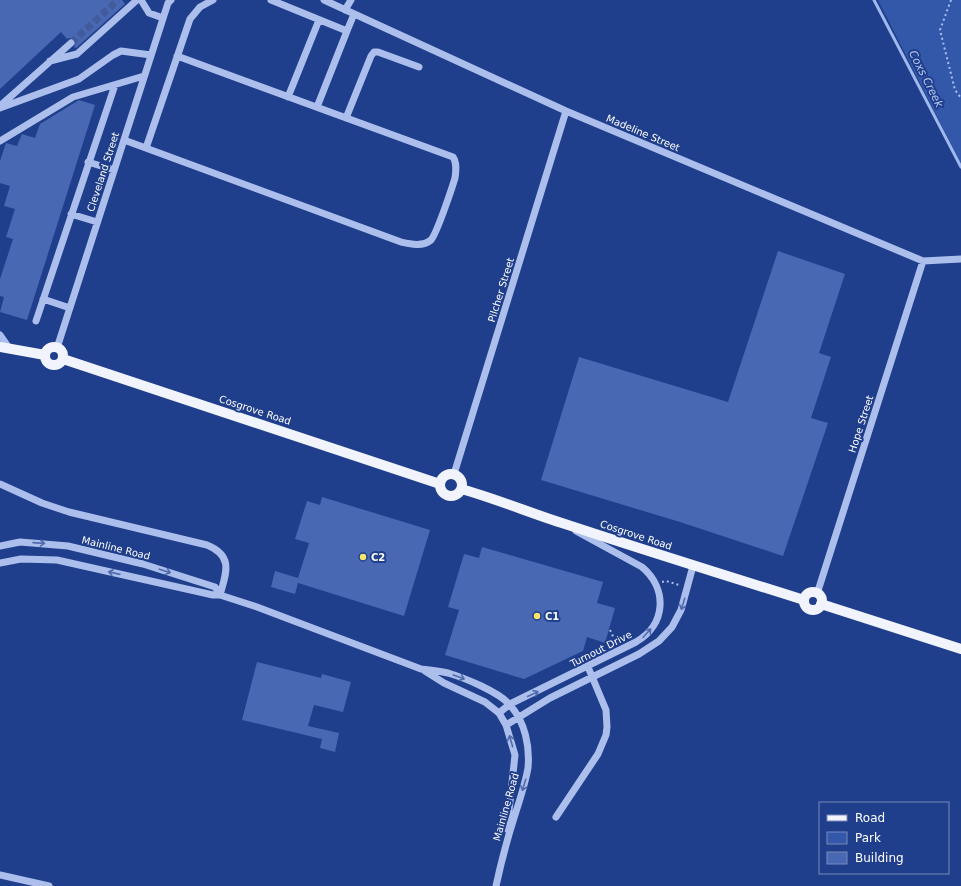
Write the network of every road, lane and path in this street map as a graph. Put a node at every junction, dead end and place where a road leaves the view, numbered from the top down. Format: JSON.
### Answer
{"nodes":[{"id":1,"x":137,"y":0,"type":"edge"},
{"id":2,"x":141,"y":0,"type":"edge"},
{"id":3,"x":213,"y":0,"type":"edge"},
{"id":4,"x":271,"y":0,"type":"edge"},
{"id":5,"x":324,"y":0,"type":"edge"},
{"id":6,"x":351,"y":0,"type":"edge"},
{"id":7,"x":951,"y":0,"type":"edge"},
{"id":8,"x":169,"y":1,"type":"edge"},
{"id":9,"x":345,"y":10,"type":"junction"},
{"id":10,"x":354,"y":14,"type":"junction"},
{"id":11,"x":163,"y":18,"type":"junction"},
{"id":12,"x":319,"y":20,"type":"junction"},
{"id":13,"x":347,"y":31,"type":"junction"},
{"id":14,"x":71,"y":43,"type":"tunnel mouth"},
{"id":15,"x":151,"y":55,"type":"junction"},
{"id":16,"x":177,"y":56,"type":"junction"},
{"id":17,"x":50,"y":62,"type":"junction"},
{"id":18,"x":419,"y":67,"type":"dead end"},
{"id":19,"x":144,"y":76,"type":"junction"},
{"id":20,"x":115,"y":85,"type":"junction"},
{"id":21,"x":288,"y":97,"type":"junction"},
{"id":22,"x":961,"y":98,"type":"edge"},
{"id":23,"x":317,"y":107,"type":"junction"},
{"id":24,"x":0,"y":108,"type":"edge"},
{"id":25,"x":566,"y":111,"type":"junction"},
{"id":26,"x":346,"y":118,"type":"junction"},
{"id":27,"x":124,"y":140,"type":"junction"},
{"id":28,"x":0,"y":141,"type":"edge"},
{"id":29,"x":146,"y":148,"type":"junction"},
{"id":30,"x":88,"y":162,"type":"junction"},
{"id":31,"x":114,"y":170,"type":"junction"},
{"id":32,"x":71,"y":214,"type":"junction"},
{"id":33,"x":97,"y":222,"type":"junction"},
{"id":34,"x":961,"y":259,"type":"edge"},
{"id":35,"x":923,"y":261,"type":"junction"},
{"id":36,"x":43,"y":299,"type":"junction"},
{"id":37,"x":70,"y":308,"type":"junction"},
{"id":38,"x":36,"y":321,"type":"dead end"},
{"id":39,"x":0,"y":335,"type":"edge"},
{"id":40,"x":5,"y":347,"type":"edge"},
{"id":41,"x":57,"y":348,"type":"junction"},
{"id":42,"x":45,"y":355,"type":"junction"},
{"id":43,"x":62,"y":358,"type":"junction"},
{"id":44,"x":454,"y":474,"type":"junction"},
{"id":45,"x":0,"y":484,"type":"edge"},
{"id":46,"x":440,"y":484,"type":"junction"},
{"id":47,"x":461,"y":489,"type":"junction"},
{"id":48,"x":562,"y":523,"type":"junction"},
{"id":49,"x":0,"y":546,"type":"edge"},
{"id":50,"x":0,"y":563,"type":"edge"},
{"id":51,"x":693,"y":566,"type":"junction"},
{"id":52,"x":661,"y":582,"type":"dead end"},
{"id":53,"x":681,"y":586,"type":"dead end"},
{"id":54,"x":817,"y":594,"type":"junction"},
{"id":55,"x":220,"y":595,"type":"junction"},
{"id":56,"x":804,"y":600,"type":"junction"},
{"id":57,"x":821,"y":604,"type":"junction"},
{"id":58,"x":610,"y":630,"type":"dead end"},
{"id":59,"x":617,"y":644,"type":"dead end"},
{"id":60,"x":961,"y":649,"type":"edge"},
{"id":61,"x":588,"y":667,"type":"junction"},
{"id":62,"x":421,"y":669,"type":"junction"},
{"id":63,"x":593,"y":677,"type":"junction"},
{"id":64,"x":510,"y":704,"type":"junction"},
{"id":65,"x":499,"y":713,"type":"junction"},
{"id":66,"x":518,"y":717,"type":"junction"},
{"id":67,"x":506,"y":726,"type":"junction"},
{"id":68,"x":556,"y":817,"type":"dead end"},
{"id":69,"x":504,"y":848,"type":"junction"},
{"id":70,"x":0,"y":875,"type":"edge"},
{"id":71,"x":49,"y":886,"type":"edge"},
{"id":72,"x":496,"y":886,"type":"edge"}],
"edges":[{"from":1,"to":17,"type":"street"},
{"from":2,"to":11,"type":"street"},
{"from":3,"to":16,"type":"street"},
{"from":4,"to":12,"type":"street"},
{"from":5,"to":9,"type":"street","name":"Madeline Street"},
{"from":6,"to":9,"type":"street"},
{"from":7,"to":22,"type":"path"},
{"from":8,"to":11,"type":"street","name":"Cleveland Street"},
{"from":9,"to":10,"type":"street","name":"Madeline Street"},
{"from":10,"to":13,"type":"street"},
{"from":10,"to":25,"type":"street","name":"Madeline Street"},
{"from":11,"to":15,"type":"street","name":"Cleveland Street"},
{"from":12,"to":13,"type":"street"},
{"from":12,"to":21,"type":"street"},
{"from":13,"to":23,"type":"street"},
{"from":14,"to":17,"type":"street"},
{"from":15,"to":19,"type":"street","name":"Cleveland Street"},
{"from":15,"to":24,"type":"street"},
{"from":16,"to":21,"type":"street"},
{"from":16,"to":29,"type":"street"},
{"from":17,"to":24,"type":"street"},
{"from":18,"to":26,"type":"street"},
{"from":19,"to":20,"type":"street"},
{"from":19,"to":27,"type":"street","name":"Cleveland Street"},
{"from":20,"to":28,"type":"street"},
{"from":20,"to":30,"type":"street"},
{"from":21,"to":23,"type":"street"},
{"from":23,"to":26,"type":"street"},
{"from":25,"to":35,"type":"street","name":"Madeline Street"},
{"from":25,"to":44,"type":"street","name":"Pilcher Street"},
{"from":26,"to":29,"type":"street"},
{"from":27,"to":29,"type":"street"},
{"from":27,"to":31,"type":"street","name":"Cleveland Street"},
{"from":30,"to":31,"type":"street"},
{"from":30,"to":32,"type":"street"},
{"from":31,"to":33,"type":"street","name":"Cleveland Street"},
{"from":32,"to":33,"type":"street"},
{"from":32,"to":36,"type":"street"},
{"from":33,"to":37,"type":"street","name":"Cleveland Street"},
{"from":34,"to":35,"type":"street","name":"Madeline Street"},
{"from":35,"to":54,"type":"street","name":"Hope Street"},
{"from":36,"to":37,"type":"street"},
{"from":36,"to":38,"type":"street"},
{"from":37,"to":41,"type":"street","name":"Cleveland Street"},
{"from":39,"to":40,"type":"street"},
{"from":40,"to":42,"type":"main road"},
{"from":41,"to":42,"type":"main road"},
{"from":41,"to":43,"type":"main road"},
{"from":42,"to":43,"type":"main road"},
{"from":43,"to":46,"type":"main road","name":"Cosgrove Road"},
{"from":44,"to":46,"type":"main road"},
{"from":44,"to":47,"type":"main road"},
{"from":45,"to":55,"type":"street"},
{"from":46,"to":47,"type":"main road"},
{"from":47,"to":48,"type":"main road","name":"Cosgrove Road"},
{"from":48,"to":51,"type":"main road","name":"Cosgrove Road"},
{"from":61,"to":48,"type":"street","name":"Turnout Drive","one_way":true},
{"from":49,"to":55,"type":"street","name":"Mainline Road","one_way":true},
{"from":55,"to":50,"type":"street","name":"Mainline Road","one_way":true},
{"from":51,"to":56,"type":"main road","name":"Cosgrove Road"},
{"from":51,"to":63,"type":"street","one_way":true},
{"from":52,"to":53,"type":"path"},
{"from":54,"to":56,"type":"main road"},
{"from":54,"to":57,"type":"main road"},
{"from":55,"to":62,"type":"street","name":"Mainline Road"},
{"from":56,"to":57,"type":"main road"},
{"from":57,"to":60,"type":"main road"},
{"from":58,"to":59,"type":"path"},
{"from":61,"to":63,"type":"street"},
{"from":64,"to":61,"type":"street","name":"Turnout Drive","one_way":true},
{"from":62,"to":64,"type":"street","name":"Mainline Road","one_way":true},
{"from":62,"to":65,"type":"street","name":"Mainline Road"},
{"from":63,"to":66,"type":"street"},
{"from":63,"to":68,"type":"street"},
{"from":64,"to":65,"type":"street","name":"Turnout Drive"},
{"from":64,"to":66,"type":"street","name":"Mainline Road"},
{"from":65,"to":67,"type":"street","name":"Mainline Road"},
{"from":66,"to":67,"type":"street"},
{"from":66,"to":69,"type":"street","name":"Mainline Road","one_way":true},
{"from":69,"to":67,"type":"street","name":"Mainline Road","one_way":true},
{"from":69,"to":72,"type":"street","name":"Mainline Road"},
{"from":70,"to":71,"type":"street"}]}
